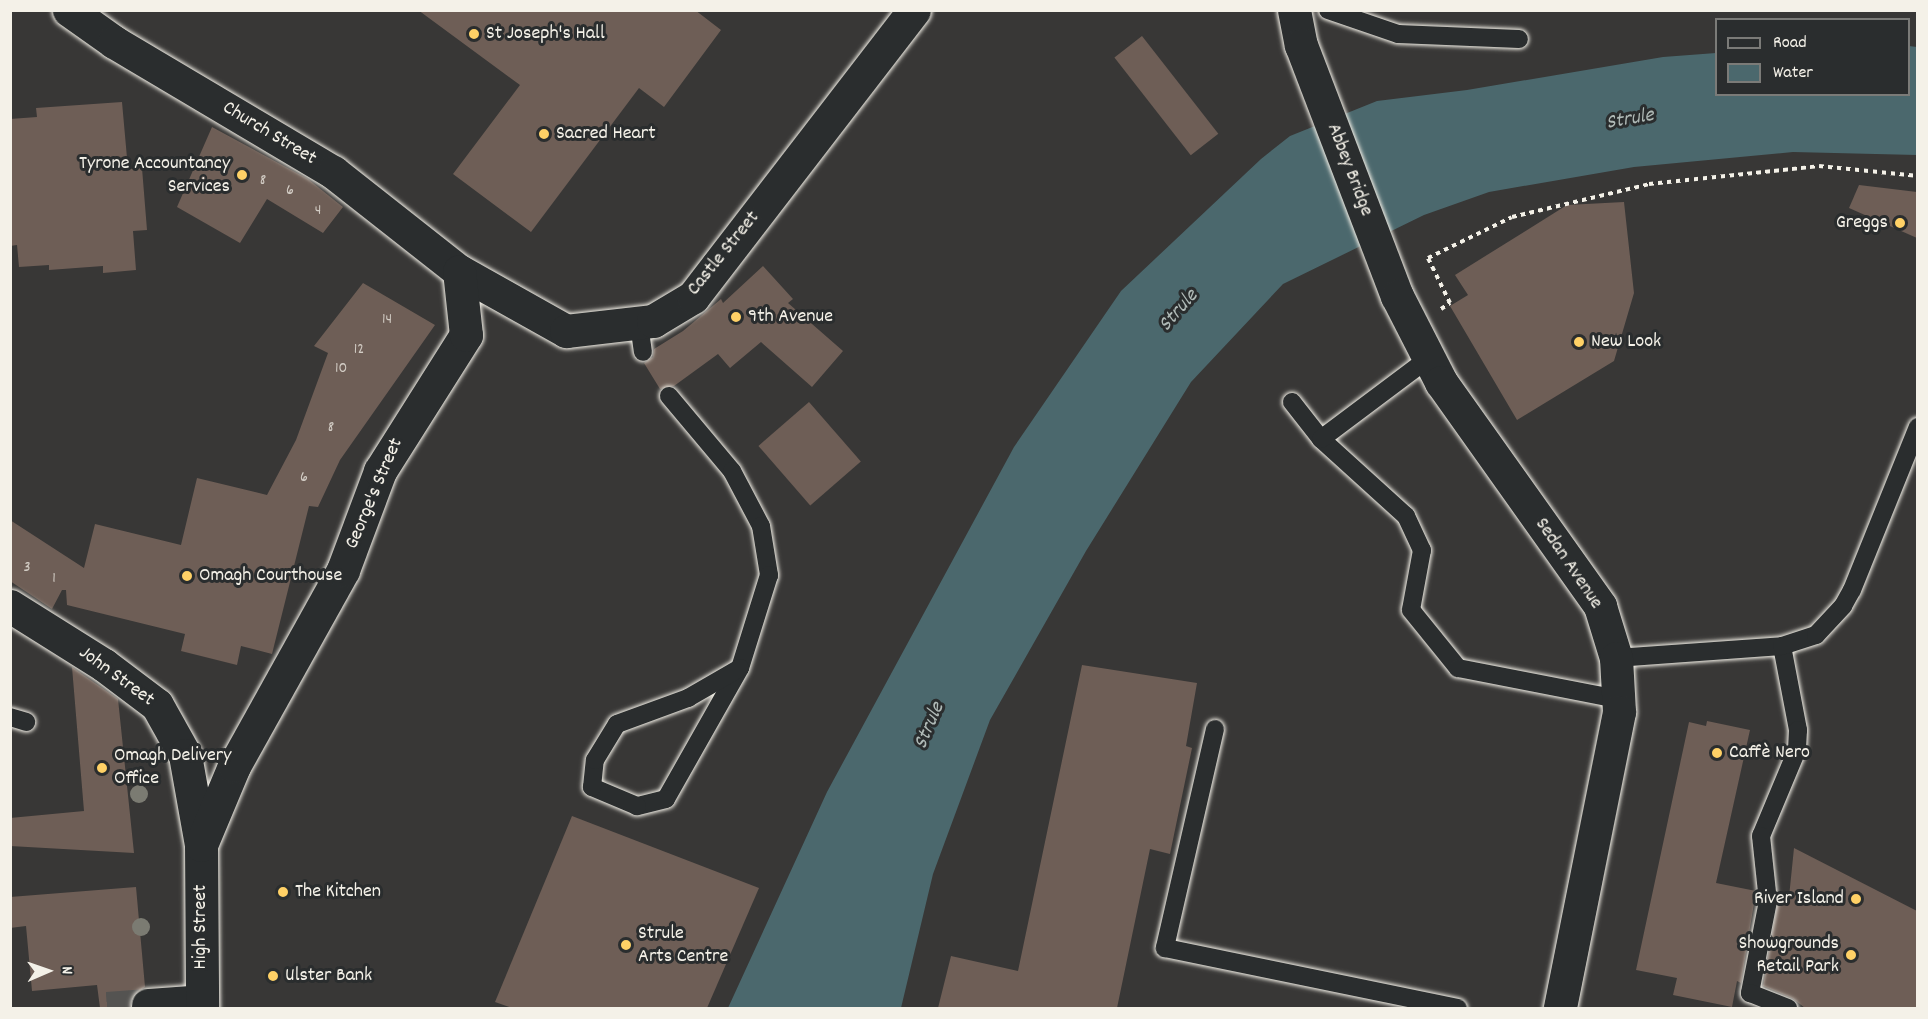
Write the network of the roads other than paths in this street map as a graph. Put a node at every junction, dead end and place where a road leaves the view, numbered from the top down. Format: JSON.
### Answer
{"nodes":[{"id":1,"x":69,"y":10,"type":"edge"},
{"id":2,"x":914,"y":10,"type":"edge"},
{"id":3,"x":1294,"y":10,"type":"edge"},
{"id":4,"x":1328,"y":10,"type":"edge"},
{"id":5,"x":1519,"y":39,"type":"dead end"},
{"id":6,"x":459,"y":271,"type":"junction"},
{"id":7,"x":1397,"y":296,"type":"joint"},
{"id":8,"x":1429,"y":358,"type":"junction"},
{"id":9,"x":669,"y":396,"type":"dead end"},
{"id":10,"x":1292,"y":402,"type":"dead end"},
{"id":11,"x":1917,"y":427,"type":"edge"},
{"id":12,"x":1321,"y":440,"type":"junction"},
{"id":13,"x":10,"y":606,"type":"edge"},
{"id":14,"x":1782,"y":646,"type":"junction"},
{"id":15,"x":1616,"y":658,"type":"junction"},
{"id":16,"x":740,"y":668,"type":"junction"},
{"id":17,"x":1617,"y":699,"type":"junction"},
{"id":18,"x":1215,"y":729,"type":"dead end"},
{"id":19,"x":201,"y":845,"type":"junction"},
{"id":20,"x":148,"y":1005,"type":"dead end"},
{"id":21,"x":202,"y":1005,"type":"edge"},
{"id":22,"x":1458,"y":1008,"type":"edge"},
{"id":23,"x":1560,"y":1008,"type":"edge"},
{"id":24,"x":1788,"y":1008,"type":"edge"}],
"edges":[{"from":1,"to":6,"type":"street","name":"Church Street"},
{"from":2,"to":6,"type":"street","name":"Castle Street"},
{"from":3,"to":7,"type":"street","name":"Abbey Bridge"},
{"from":4,"to":5,"type":"lane"},
{"from":6,"to":19,"type":"street","name":"George's Street"},
{"from":7,"to":8,"type":"street","name":"Sedan Avenue"},
{"from":8,"to":12,"type":"lane"},
{"from":8,"to":15,"type":"street","name":"Sedan Avenue"},
{"from":9,"to":16,"type":"lane"},
{"from":10,"to":12,"type":"lane"},
{"from":11,"to":14,"type":"lane"},
{"from":12,"to":17,"type":"lane"},
{"from":13,"to":19,"type":"street","name":"John Street"},
{"from":14,"to":15,"type":"lane"},
{"from":14,"to":24,"type":"lane"},
{"from":15,"to":17,"type":"street","name":"Sedan Avenue"},
{"from":16,"to":16,"type":"lane"},
{"from":17,"to":23,"type":"street","name":"Sedan Avenue"},
{"from":18,"to":22,"type":"lane"},
{"from":19,"to":21,"type":"street","name":"High Street"},
{"from":20,"to":21,"type":"street"}]}
